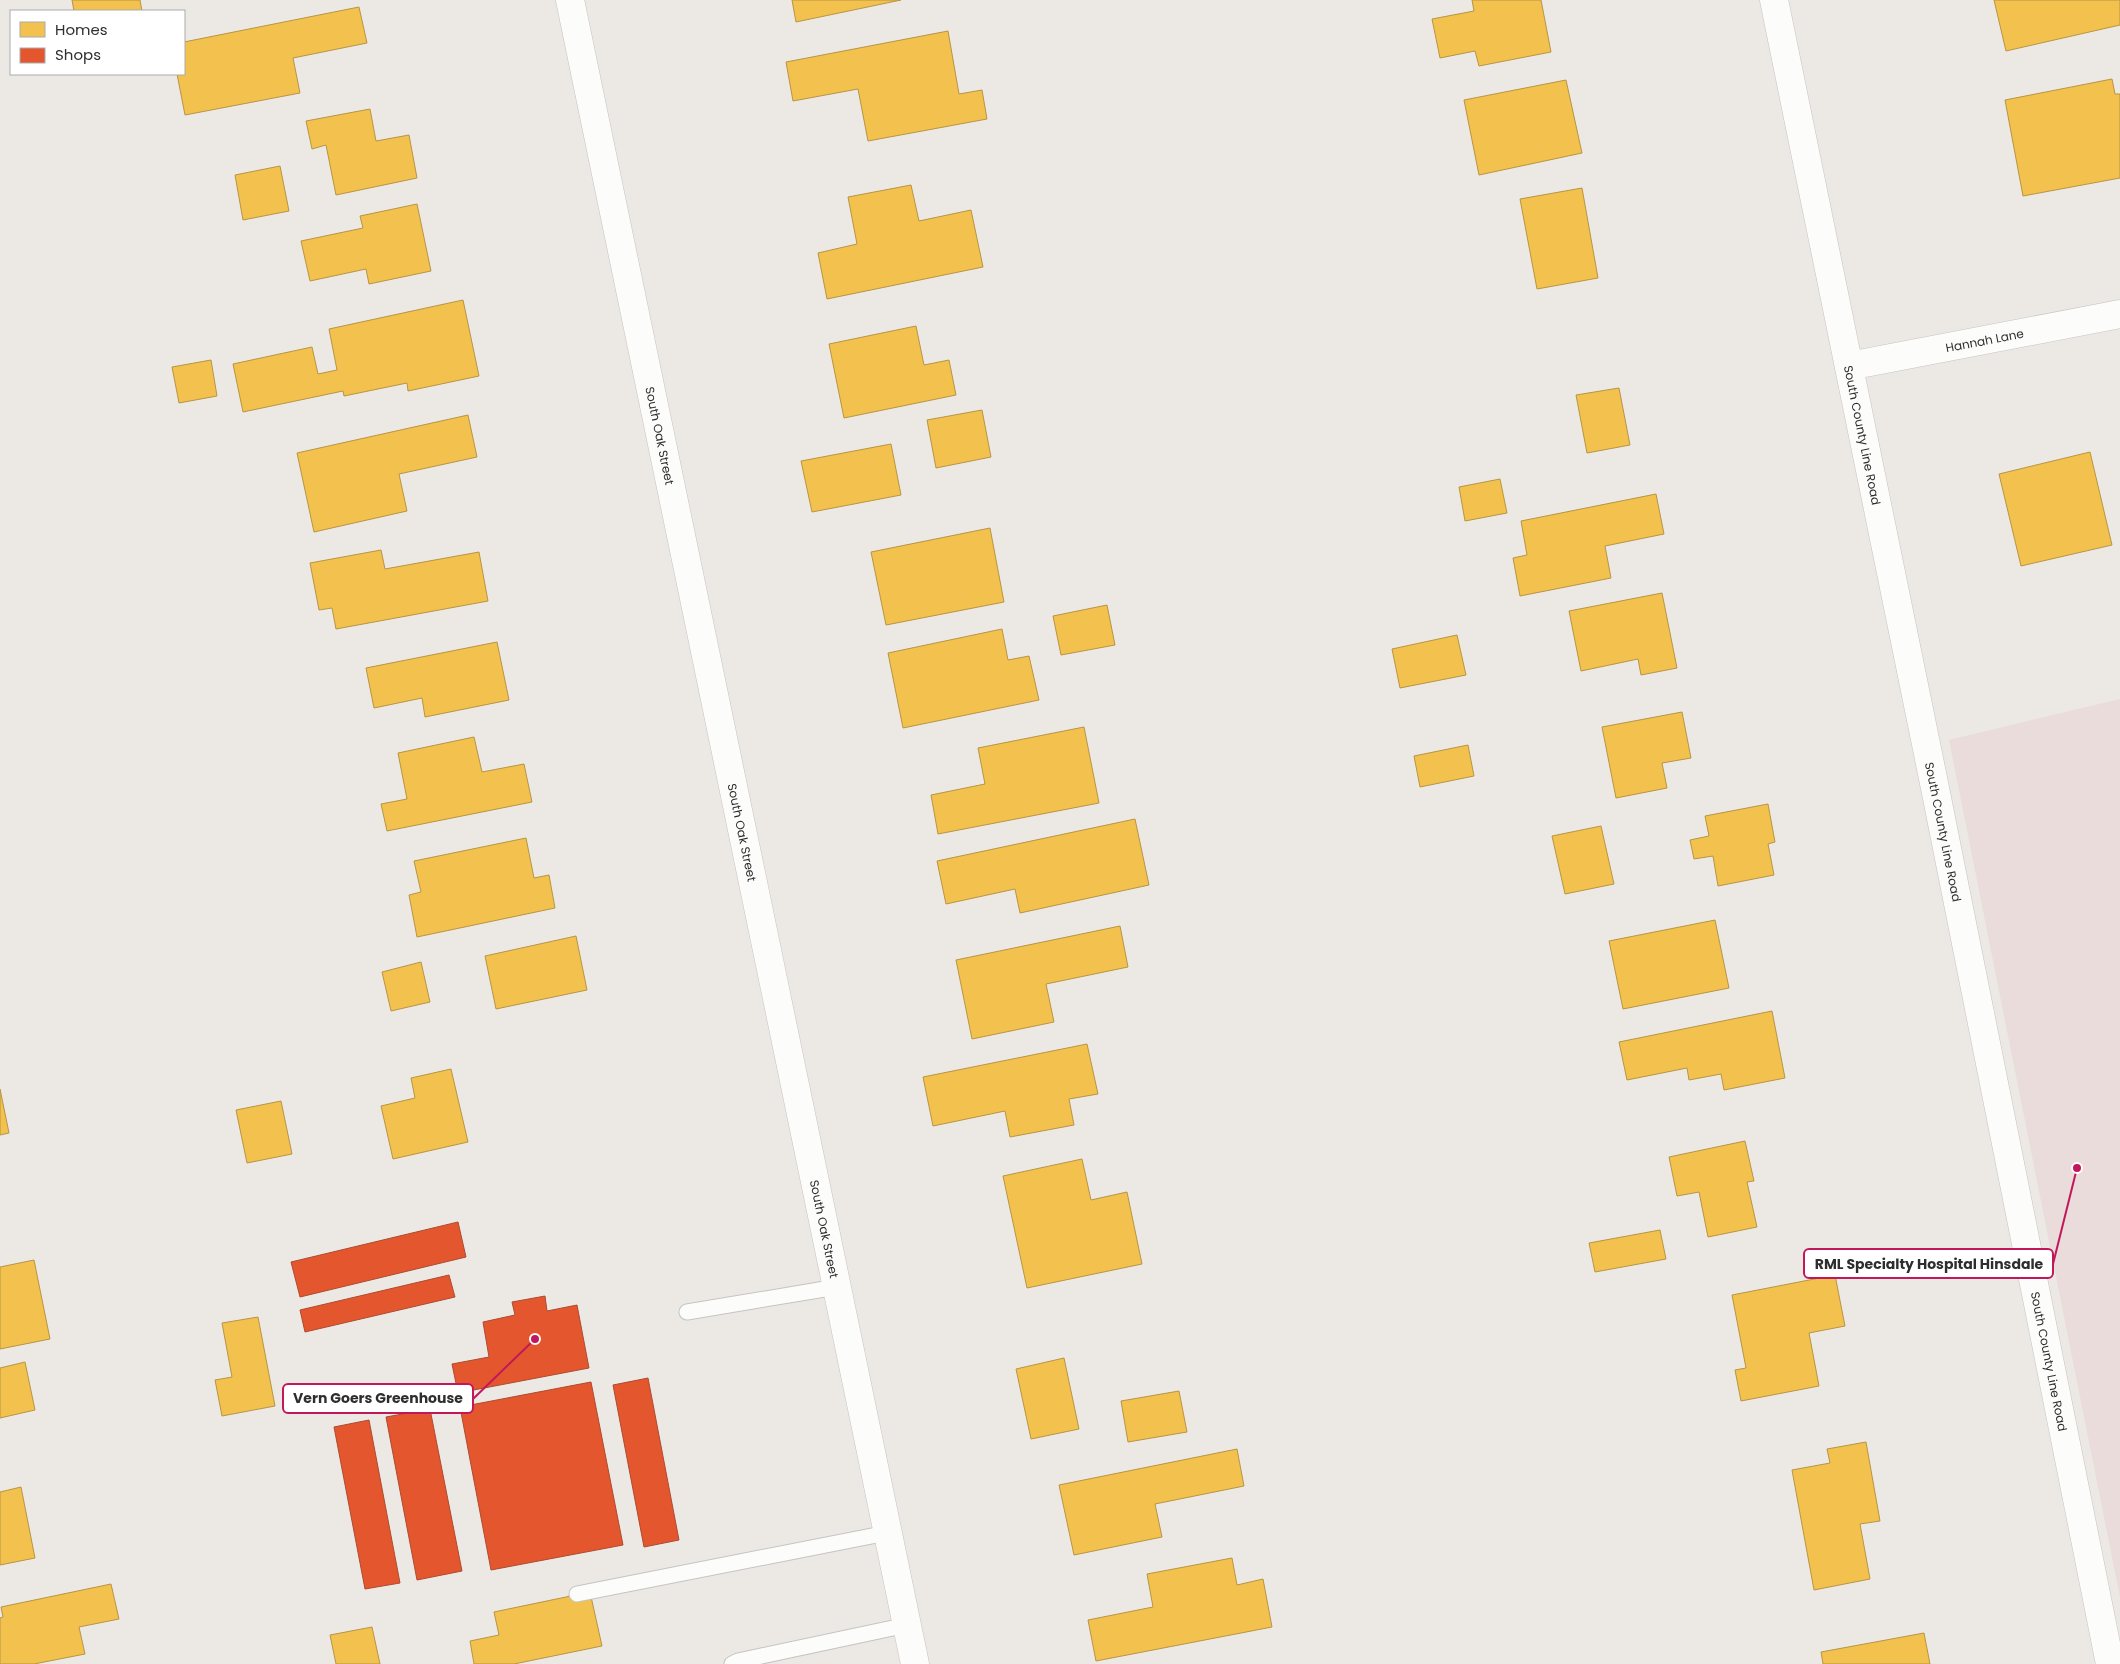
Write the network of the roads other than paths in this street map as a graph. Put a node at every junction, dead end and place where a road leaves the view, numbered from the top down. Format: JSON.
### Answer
{"nodes":[{"id":1,"x":570,"y":0,"type":"edge"},
{"id":2,"x":1774,"y":0,"type":"edge"},
{"id":3,"x":2120,"y":314,"type":"edge"},
{"id":4,"x":1849,"y":366,"type":"junction"},
{"id":5,"x":837,"y":1287,"type":"junction"},
{"id":6,"x":687,"y":1312,"type":"dead end"},
{"id":7,"x":888,"y":1532,"type":"junction"},
{"id":8,"x":577,"y":1594,"type":"dead end"},
{"id":9,"x":907,"y":1624,"type":"junction"},
{"id":10,"x":732,"y":1664,"type":"edge"},
{"id":11,"x":915,"y":1664,"type":"edge"},
{"id":12,"x":2110,"y":1664,"type":"edge"}],
"edges":[{"from":1,"to":5,"type":"street","name":"South Oak Street"},
{"from":2,"to":4,"type":"street","name":"South County Line Road"},
{"from":3,"to":4,"type":"street","name":"Hannah Lane"},
{"from":4,"to":12,"type":"street","name":"South County Line Road"},
{"from":5,"to":6,"type":"lane"},
{"from":5,"to":7,"type":"street","name":"South Oak Street"},
{"from":7,"to":8,"type":"lane"},
{"from":7,"to":9,"type":"street","name":"South Oak Street"},
{"from":9,"to":10,"type":"lane"},
{"from":9,"to":11,"type":"street","name":"South Oak Street"}]}
